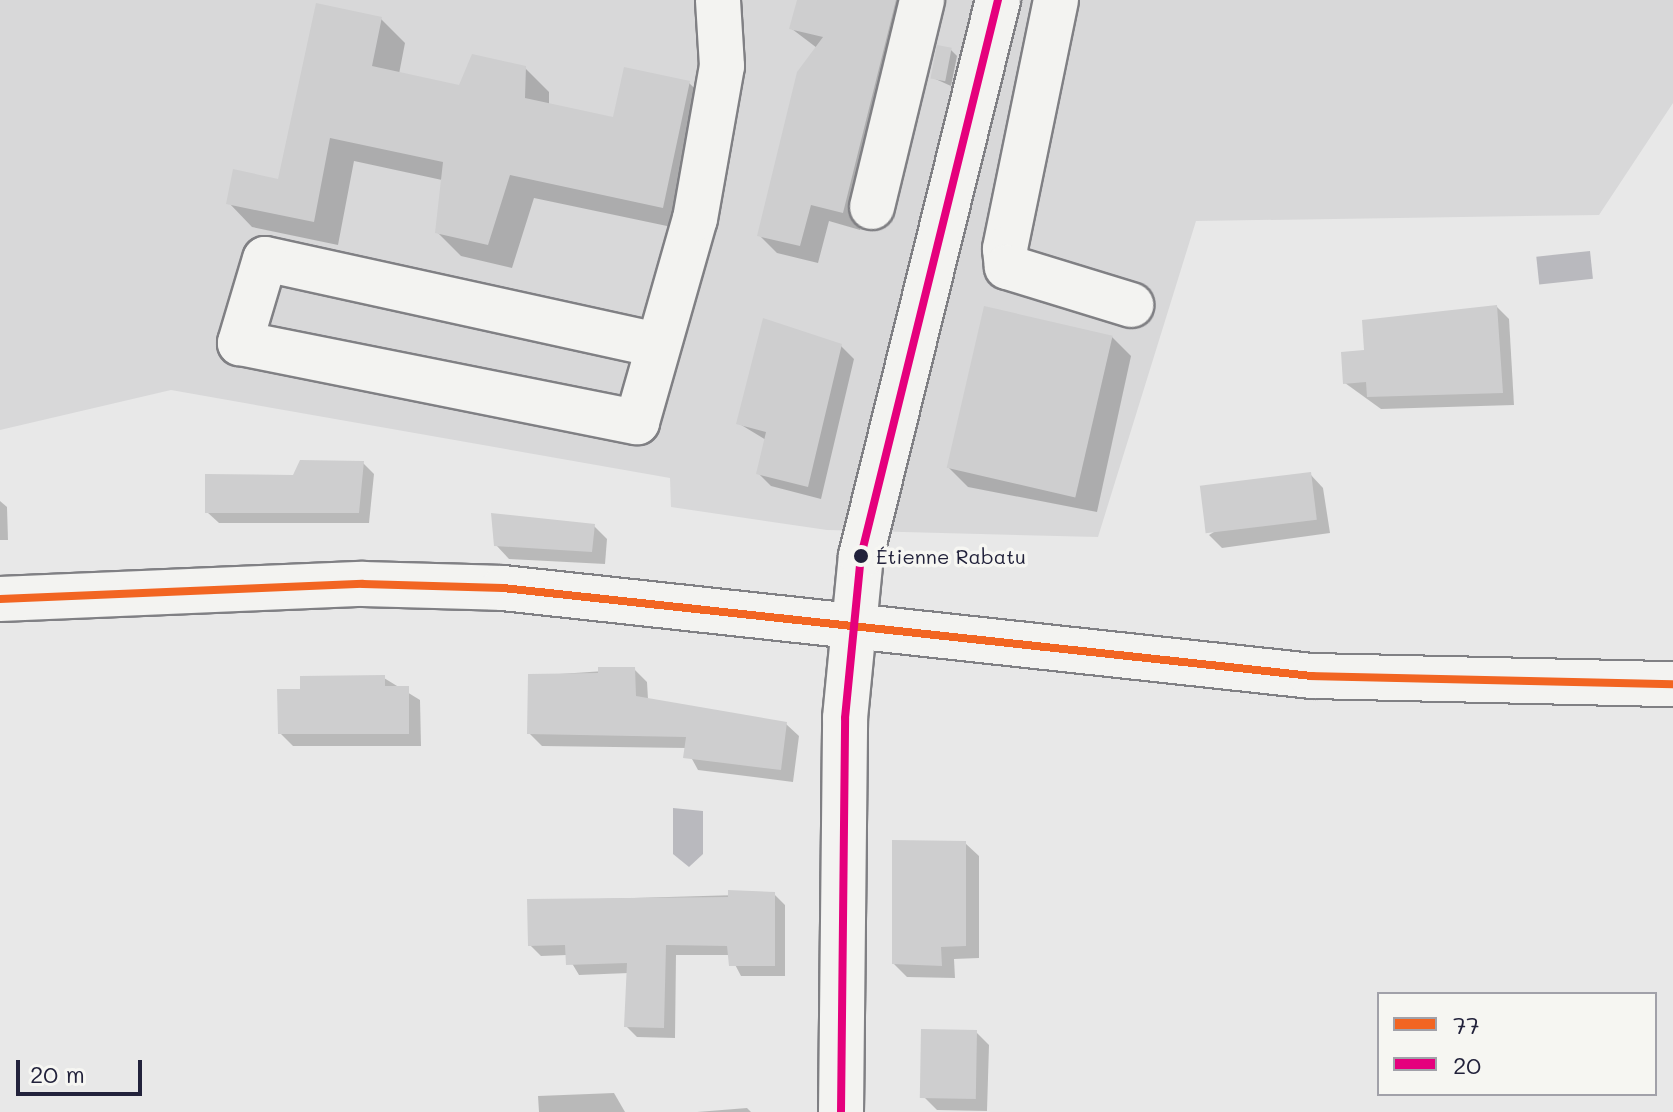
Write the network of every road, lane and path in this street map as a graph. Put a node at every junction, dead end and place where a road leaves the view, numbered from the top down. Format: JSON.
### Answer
{"nodes":[{"id":1,"x":718,"y":0,"type":"edge"},
{"id":2,"x":922,"y":0,"type":"edge"},
{"id":3,"x":998,"y":0,"type":"edge"},
{"id":4,"x":1056,"y":0,"type":"edge"},
{"id":5,"x":872,"y":207,"type":"dead end"},
{"id":6,"x":1131,"y":305,"type":"dead end"},
{"id":7,"x":657,"y":345,"type":"junction"},
{"id":8,"x":0,"y":599,"type":"edge"},
{"id":9,"x":853,"y":622,"type":"junction"},
{"id":10,"x":1673,"y":684,"type":"edge"},
{"id":11,"x":841,"y":1112,"type":"edge"}],
"edges":[{"from":1,"to":7,"type":"street"},
{"from":2,"to":5,"type":"street"},
{"from":3,"to":9,"type":"street"},
{"from":4,"to":6,"type":"street"},
{"from":7,"to":7,"type":"street"},
{"from":8,"to":9,"type":"street"},
{"from":9,"to":10,"type":"street"},
{"from":9,"to":11,"type":"street"}]}
